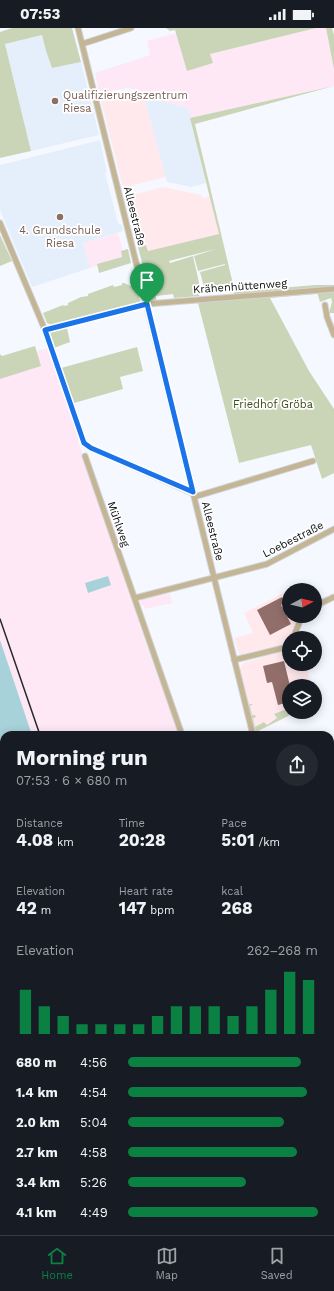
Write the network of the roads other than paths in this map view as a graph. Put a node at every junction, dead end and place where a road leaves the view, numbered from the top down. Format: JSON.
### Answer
{"nodes":[{"id":1,"x":78,"y":28,"type":"edge"},
{"id":2,"x":131,"y":28,"type":"edge"},
{"id":3,"x":82,"y":44,"type":"junction"},
{"id":4,"x":0,"y":223,"type":"edge"},
{"id":5,"x":334,"y":289,"type":"edge"},
{"id":6,"x":147,"y":304,"type":"junction"},
{"id":7,"x":325,"y":305,"type":"dead end"},
{"id":8,"x":45,"y":330,"type":"junction"},
{"id":9,"x":334,"y":335,"type":"edge"},
{"id":10,"x":85,"y":456,"type":"dead end"},
{"id":11,"x":313,"y":461,"type":"dead end"},
{"id":12,"x":194,"y":494,"type":"junction"},
{"id":13,"x":334,"y":529,"type":"edge"},
{"id":14,"x":214,"y":578,"type":"junction"},
{"id":15,"x":334,"y":597,"type":"edge"},
{"id":16,"x":135,"y":598,"type":"junction"},
{"id":17,"x":322,"y":603,"type":"edge"},
{"id":18,"x":282,"y":648,"type":"edge"},
{"id":19,"x":234,"y":660,"type":"junction"},
{"id":20,"x":181,"y":731,"type":"edge"},
{"id":21,"x":253,"y":731,"type":"edge"}],
"edges":[{"from":1,"to":3,"type":"street","name":"Alleestraße"},
{"from":2,"to":3,"type":"street"},
{"from":3,"to":6,"type":"street","name":"Alleestraße"},
{"from":4,"to":8,"type":"street"},
{"from":5,"to":6,"type":"street","name":"Krähenhüttenweg"},
{"from":6,"to":8,"type":"street","name":"Krähenhüttenweg"},
{"from":6,"to":12,"type":"street","name":"Alleestraße"},
{"from":7,"to":9,"type":"street"},
{"from":8,"to":12,"type":"street"},
{"from":10,"to":16,"type":"street","name":"Mühlweg"},
{"from":11,"to":12,"type":"street"},
{"from":12,"to":14,"type":"street","name":"Alleestraße"},
{"from":13,"to":14,"type":"street","name":"Loebestraße"},
{"from":14,"to":16,"type":"street"},
{"from":14,"to":19,"type":"street","name":"Alleestraße"},
{"from":15,"to":17,"type":"street"},
{"from":16,"to":20,"type":"street","name":"Mühlweg"},
{"from":18,"to":19,"type":"street"},
{"from":19,"to":21,"type":"street","name":"Alleestraße"}]}
